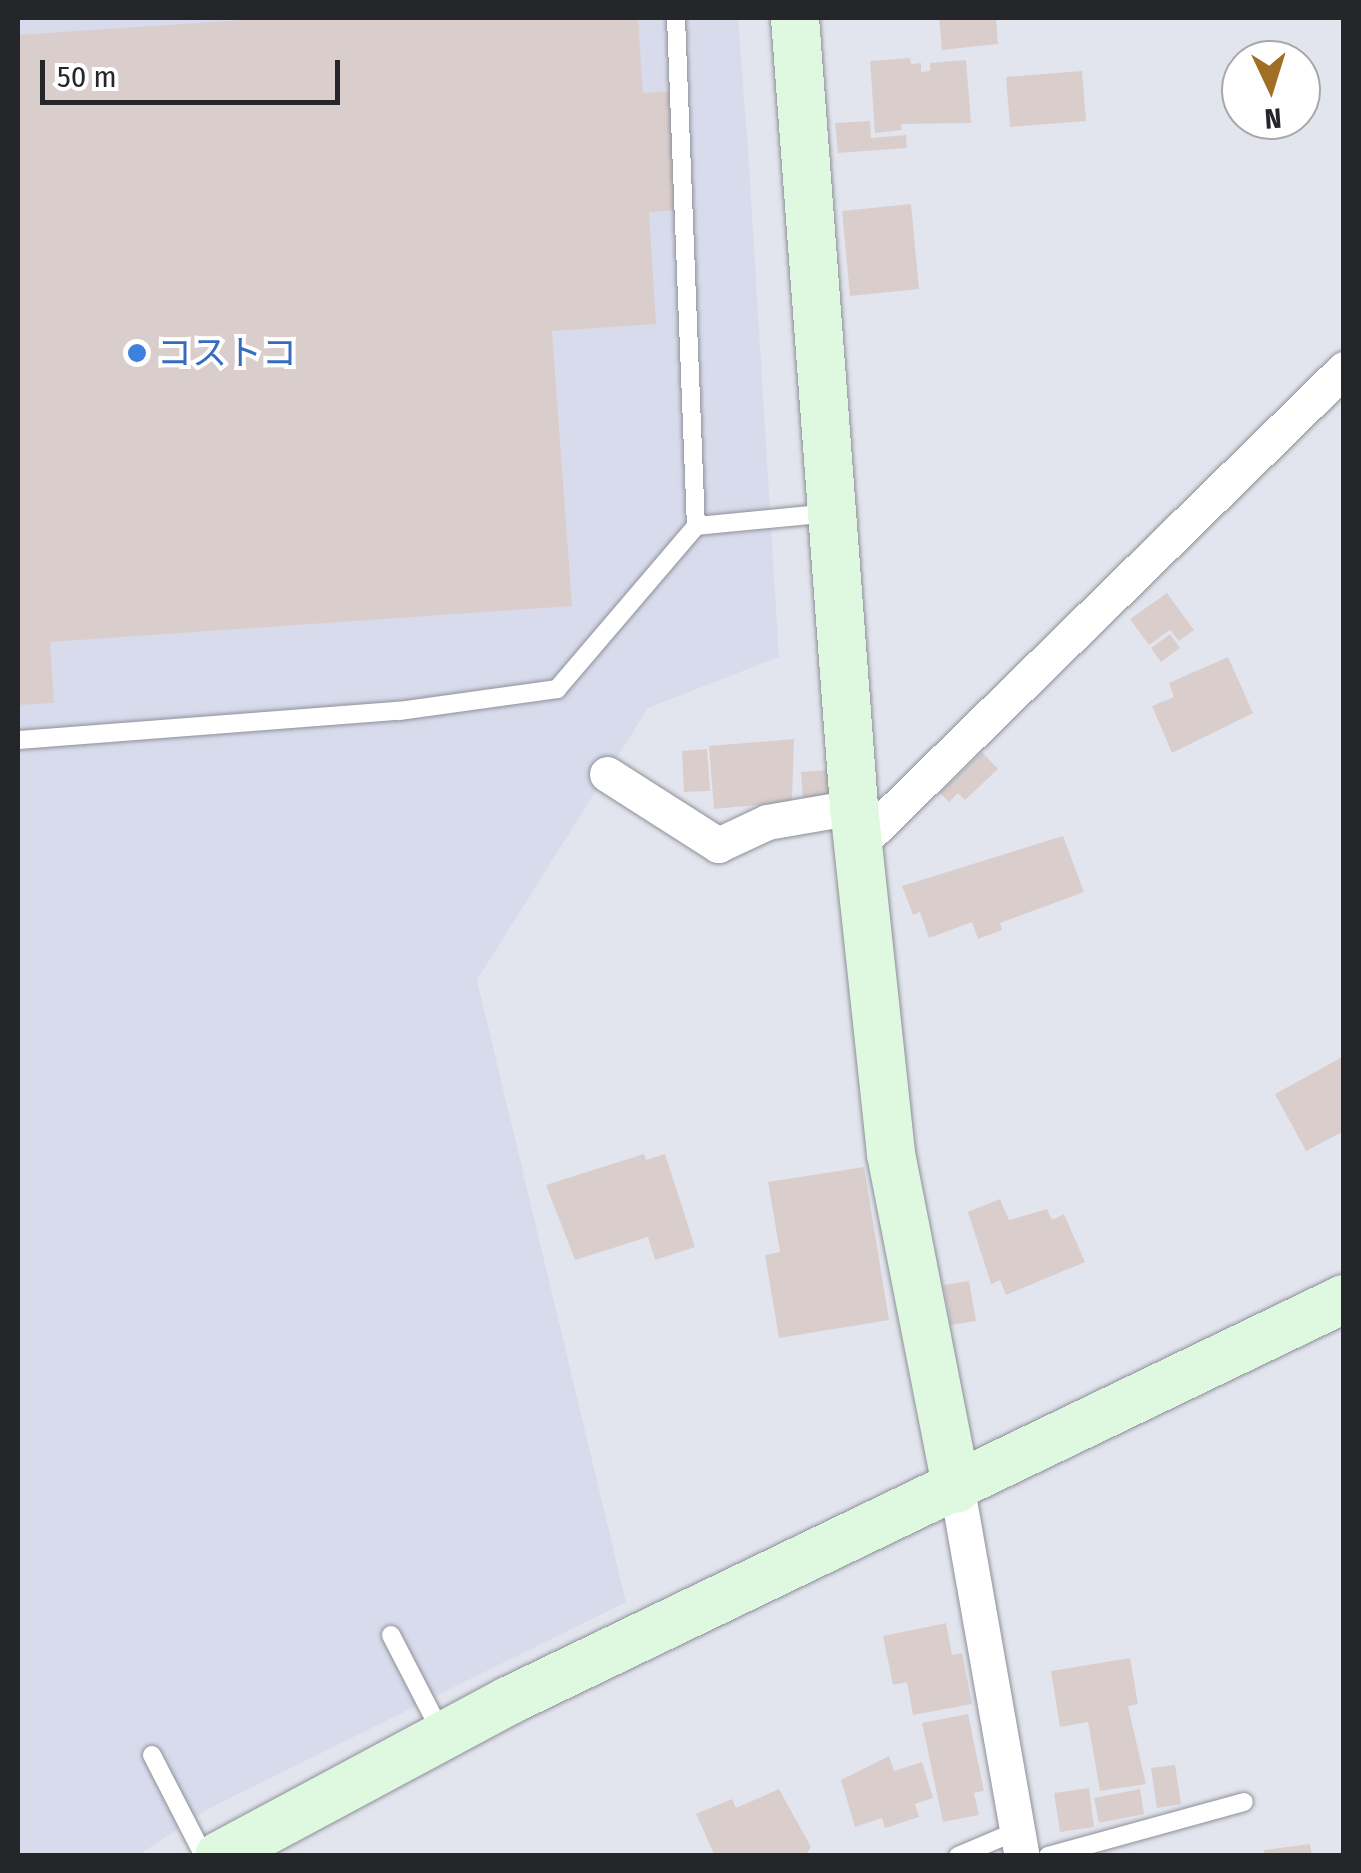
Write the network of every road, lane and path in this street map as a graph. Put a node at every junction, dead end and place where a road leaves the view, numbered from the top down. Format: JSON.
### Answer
{"nodes":[{"id":1,"x":676,"y":18,"type":"edge"},
{"id":2,"x":795,"y":18,"type":"edge"},
{"id":3,"x":1344,"y":369,"type":"edge"},
{"id":4,"x":832,"y":513,"type":"junction"},
{"id":5,"x":696,"y":526,"type":"junction"},
{"id":6,"x":18,"y":740,"type":"edge"},
{"id":7,"x":607,"y":774,"type":"dead end"},
{"id":8,"x":858,"y":824,"type":"junction"},
{"id":9,"x":1344,"y":1298,"type":"edge"},
{"id":10,"x":957,"y":1490,"type":"junction"},
{"id":11,"x":392,"y":1635,"type":"dead end"},
{"id":12,"x":443,"y":1735,"type":"junction"},
{"id":13,"x":152,"y":1755,"type":"dead end"},
{"id":14,"x":1244,"y":1802,"type":"dead end"},
{"id":15,"x":1019,"y":1843,"type":"edge"},
{"id":16,"x":204,"y":1856,"type":"edge"},
{"id":17,"x":220,"y":1856,"type":"edge"},
{"id":18,"x":958,"y":1856,"type":"edge"},
{"id":19,"x":1048,"y":1856,"type":"edge"}],
"edges":[{"from":1,"to":5,"type":"lane"},
{"from":2,"to":4,"type":"street"},
{"from":3,"to":8,"type":"street"},
{"from":4,"to":5,"type":"lane"},
{"from":4,"to":8,"type":"street"},
{"from":5,"to":6,"type":"lane"},
{"from":7,"to":8,"type":"street"},
{"from":8,"to":10,"type":"street"},
{"from":9,"to":10,"type":"street"},
{"from":10,"to":12,"type":"street"},
{"from":10,"to":15,"type":"street"},
{"from":11,"to":12,"type":"lane"},
{"from":12,"to":17,"type":"street"},
{"from":13,"to":16,"type":"lane"},
{"from":14,"to":19,"type":"lane"},
{"from":15,"to":18,"type":"lane"}]}
